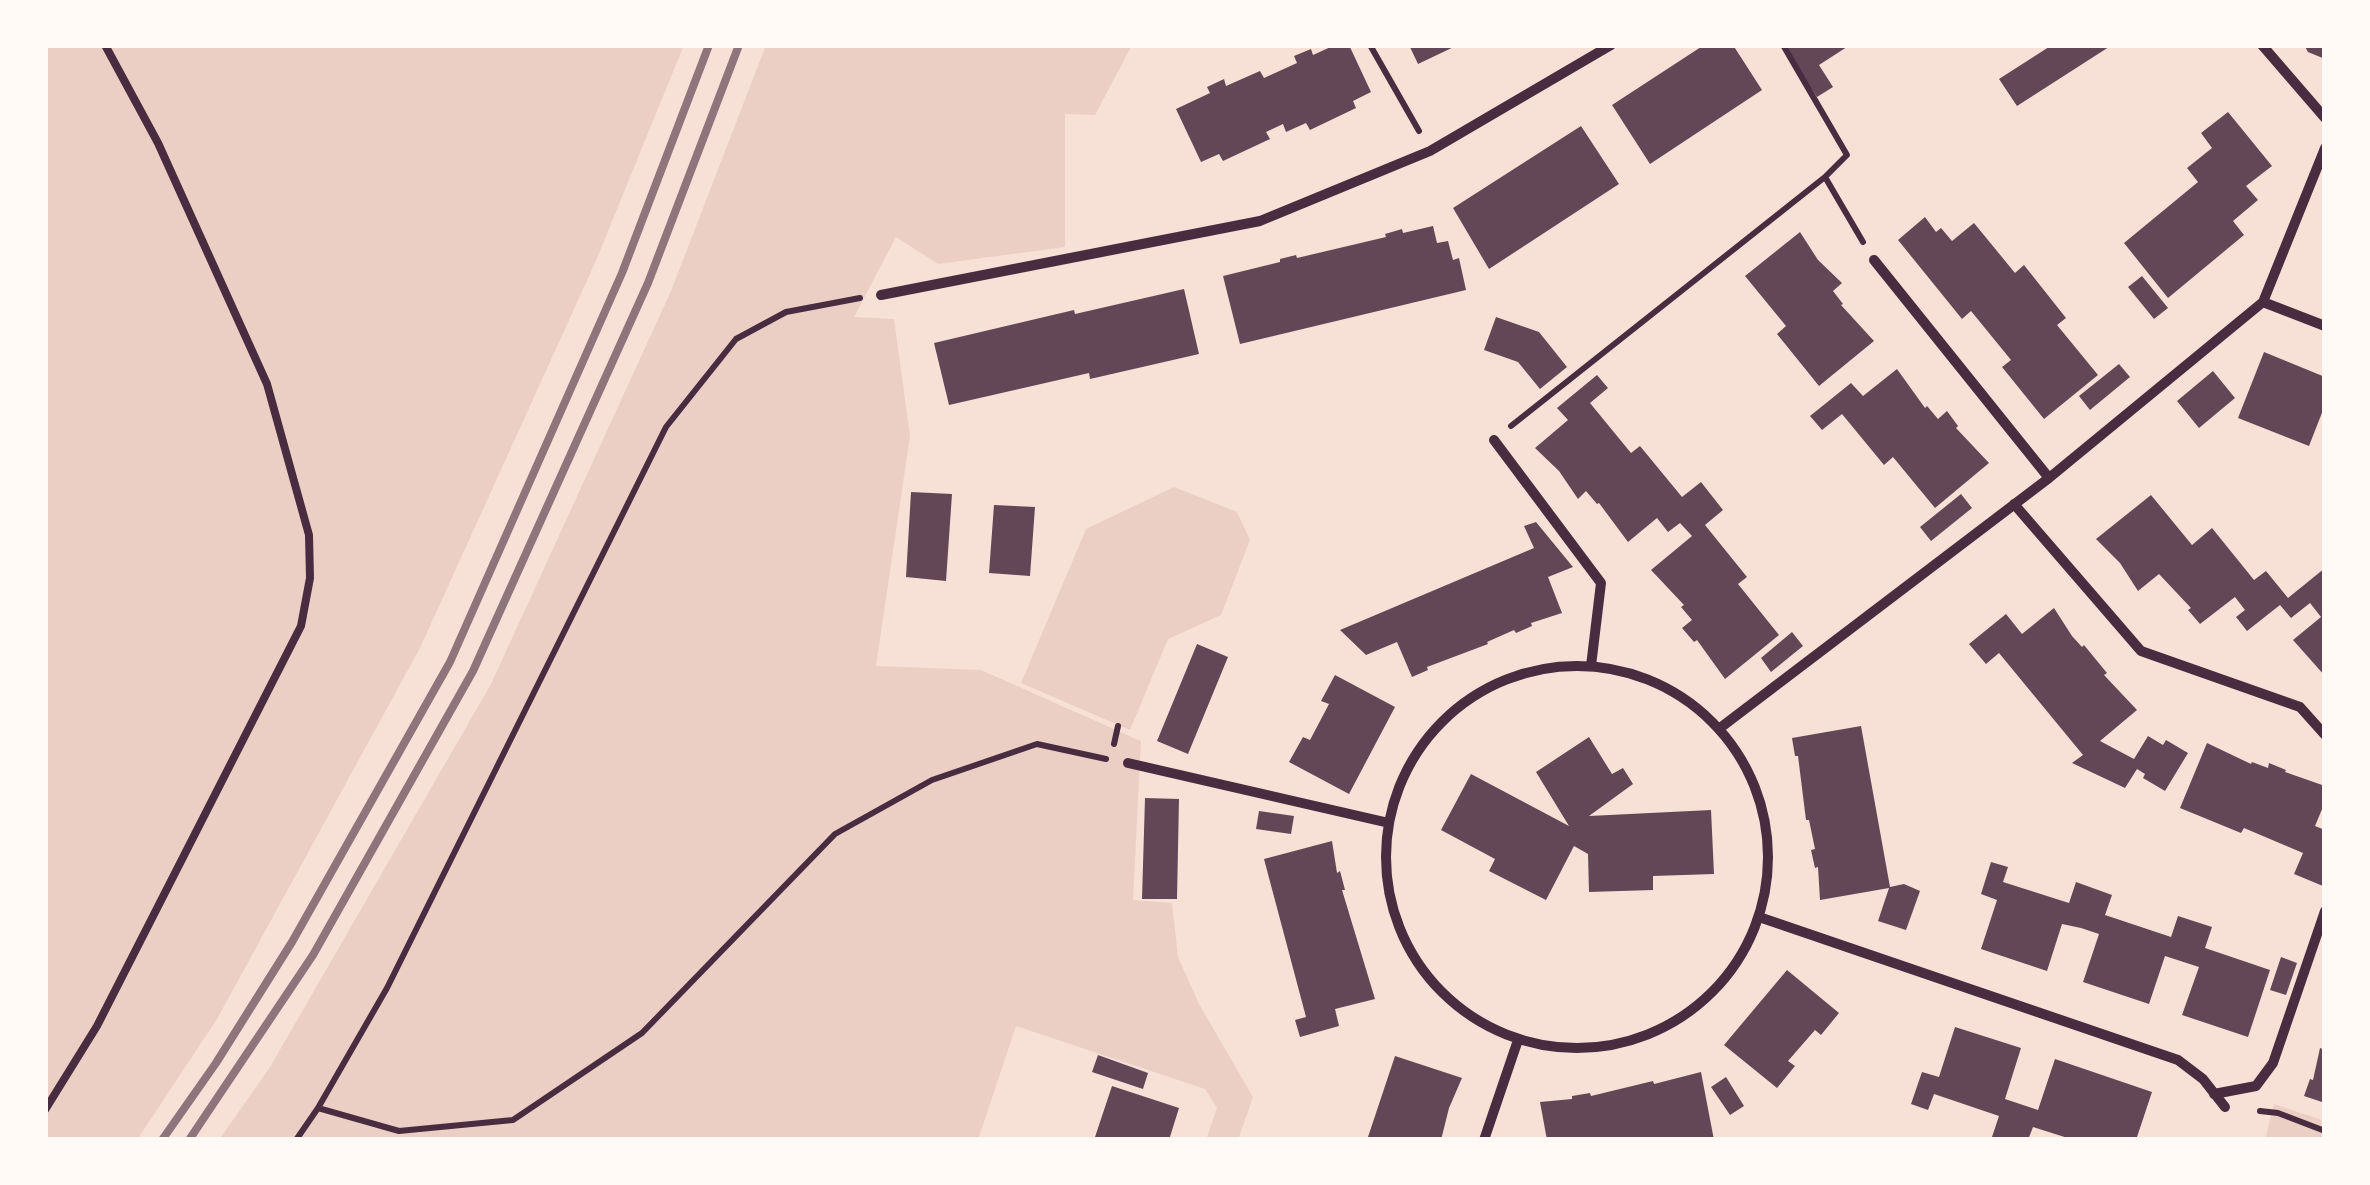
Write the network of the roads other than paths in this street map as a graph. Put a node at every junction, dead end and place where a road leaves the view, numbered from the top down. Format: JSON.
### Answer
{"nodes":[{"id":1,"x":105,"y":45,"type":"edge"},
{"id":2,"x":1611,"y":45,"type":"edge"},
{"id":3,"x":2262,"y":45,"type":"edge"},
{"id":4,"x":2325,"y":118,"type":"edge"},
{"id":5,"x":2325,"y":148,"type":"edge"},
{"id":6,"x":1874,"y":260,"type":"road end"},
{"id":7,"x":881,"y":295,"type":"road end"},
{"id":8,"x":2262,"y":302,"type":"junction"},
{"id":9,"x":2325,"y":326,"type":"edge"},
{"id":10,"x":1494,"y":440,"type":"road end"},
{"id":11,"x":2048,"y":478,"type":"junction"},
{"id":12,"x":2014,"y":504,"type":"junction"},
{"id":13,"x":1591,"y":666,"type":"junction"},
{"id":14,"x":1720,"y":728,"type":"junction"},
{"id":15,"x":2325,"y":734,"type":"edge"},
{"id":16,"x":1128,"y":763,"type":"road end"},
{"id":17,"x":1389,"y":823,"type":"junction"},
{"id":18,"x":2325,"y":911,"type":"edge"},
{"id":19,"x":1762,"y":918,"type":"junction"},
{"id":20,"x":1518,"y":1040,"type":"junction"},
{"id":21,"x":2214,"y":1094,"type":"junction"},
{"id":22,"x":2225,"y":1108,"type":"road end"},
{"id":23,"x":45,"y":1110,"type":"edge"},
{"id":24,"x":1484,"y":1140,"type":"edge"}],
"edges":[{"from":1,"to":23,"type":"lane"},
{"from":2,"to":7,"type":"street"},
{"from":3,"to":4,"type":"street"},
{"from":5,"to":8,"type":"street"},
{"from":6,"to":11,"type":"street"},
{"from":8,"to":9,"type":"street"},
{"from":8,"to":11,"type":"street"},
{"from":10,"to":13,"type":"street"},
{"from":11,"to":12,"type":"street"},
{"from":12,"to":14,"type":"street"},
{"from":12,"to":15,"type":"street"},
{"from":13,"to":14,"type":"street"},
{"from":13,"to":17,"type":"street"},
{"from":14,"to":19,"type":"street"},
{"from":16,"to":17,"type":"street"},
{"from":17,"to":20,"type":"street"},
{"from":18,"to":21,"type":"street"},
{"from":19,"to":20,"type":"street"},
{"from":19,"to":21,"type":"street"},
{"from":20,"to":24,"type":"street"},
{"from":21,"to":22,"type":"street"}]}
